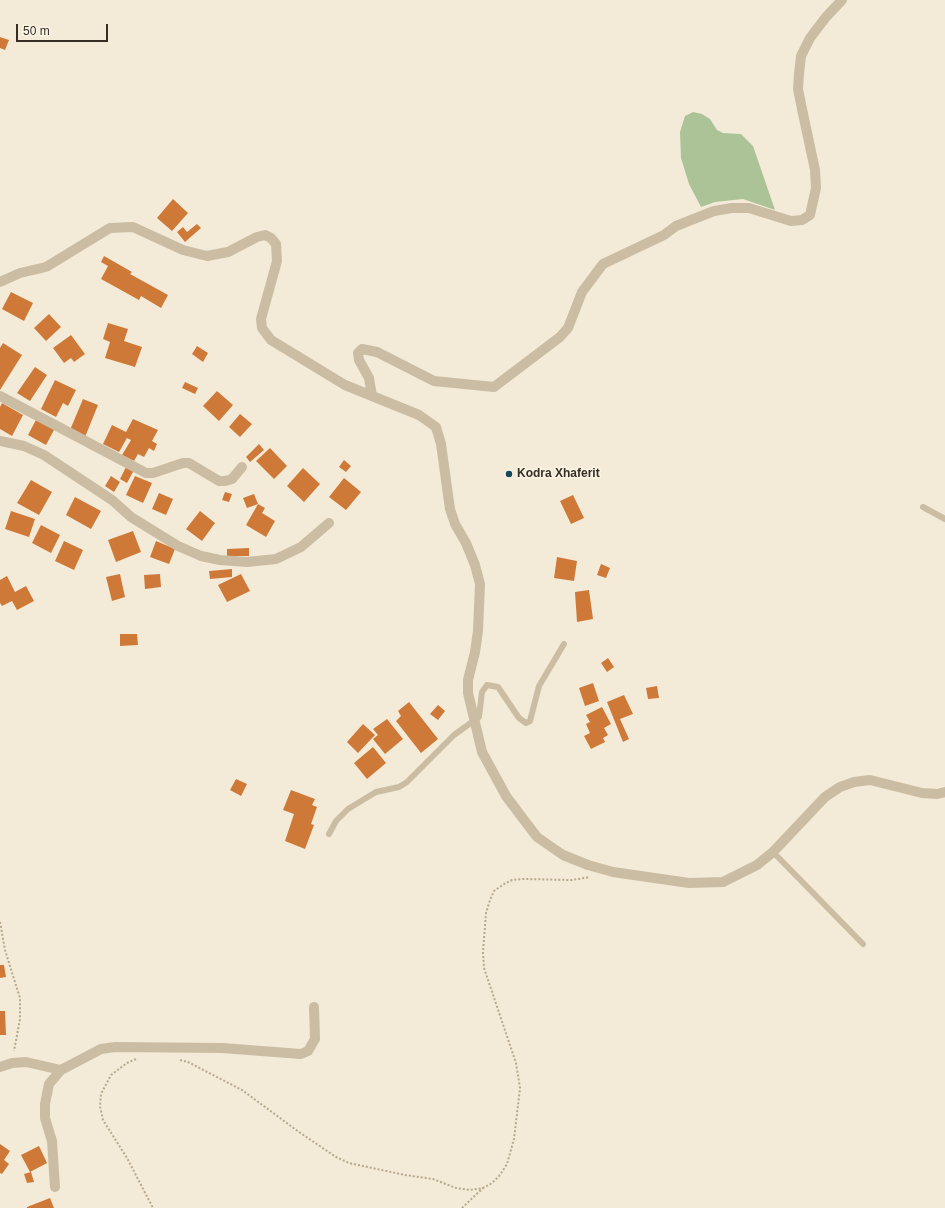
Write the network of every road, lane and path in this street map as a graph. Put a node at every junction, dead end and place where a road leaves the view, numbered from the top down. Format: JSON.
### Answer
{"nodes":[{"id":1,"x":842,"y":0,"type":"edge"},
{"id":2,"x":0,"y":282,"type":"edge"},
{"id":3,"x":0,"y":396,"type":"edge"},
{"id":4,"x":372,"y":396,"type":"junction"},
{"id":5,"x":0,"y":441,"type":"edge"},
{"id":6,"x":242,"y":467,"type":"dead end"},
{"id":7,"x":922,"y":506,"type":"dead end"},
{"id":8,"x":945,"y":519,"type":"edge"},
{"id":9,"x":329,"y":523,"type":"dead end"},
{"id":10,"x":564,"y":644,"type":"dead end"},
{"id":11,"x":474,"y":720,"type":"junction"},
{"id":12,"x":945,"y":792,"type":"edge"},
{"id":13,"x":329,"y":834,"type":"dead end"},
{"id":14,"x":773,"y":852,"type":"junction"},
{"id":15,"x":600,"y":869,"type":"junction"},
{"id":16,"x":0,"y":922,"type":"edge"},
{"id":17,"x":863,"y":944,"type":"dead end"},
{"id":18,"x":314,"y":1007,"type":"dead end"},
{"id":19,"x":140,"y":1058,"type":"dead end"},
{"id":20,"x":173,"y":1059,"type":"dead end"},
{"id":21,"x":12,"y":1062,"type":"junction"},
{"id":22,"x":0,"y":1067,"type":"edge"},
{"id":23,"x":61,"y":1070,"type":"junction"},
{"id":24,"x":55,"y":1187,"type":"dead end"},
{"id":25,"x":482,"y":1188,"type":"junction"},
{"id":26,"x":153,"y":1208,"type":"edge"},
{"id":27,"x":462,"y":1208,"type":"edge"}],
"edges":[{"from":1,"to":4,"type":"street"},
{"from":2,"to":4,"type":"street"},
{"from":3,"to":6,"type":"street"},
{"from":4,"to":11,"type":"street"},
{"from":5,"to":9,"type":"street"},
{"from":7,"to":8,"type":"lane"},
{"from":10,"to":11,"type":"lane"},
{"from":11,"to":13,"type":"lane"},
{"from":11,"to":15,"type":"street"},
{"from":12,"to":14,"type":"street"},
{"from":14,"to":15,"type":"street"},
{"from":14,"to":17,"type":"lane"},
{"from":15,"to":25,"type":"path"},
{"from":16,"to":21,"type":"path"},
{"from":18,"to":23,"type":"street"},
{"from":19,"to":26,"type":"path"},
{"from":20,"to":25,"type":"path"},
{"from":21,"to":22,"type":"street"},
{"from":21,"to":23,"type":"street"},
{"from":23,"to":24,"type":"street"},
{"from":25,"to":27,"type":"path"}]}
